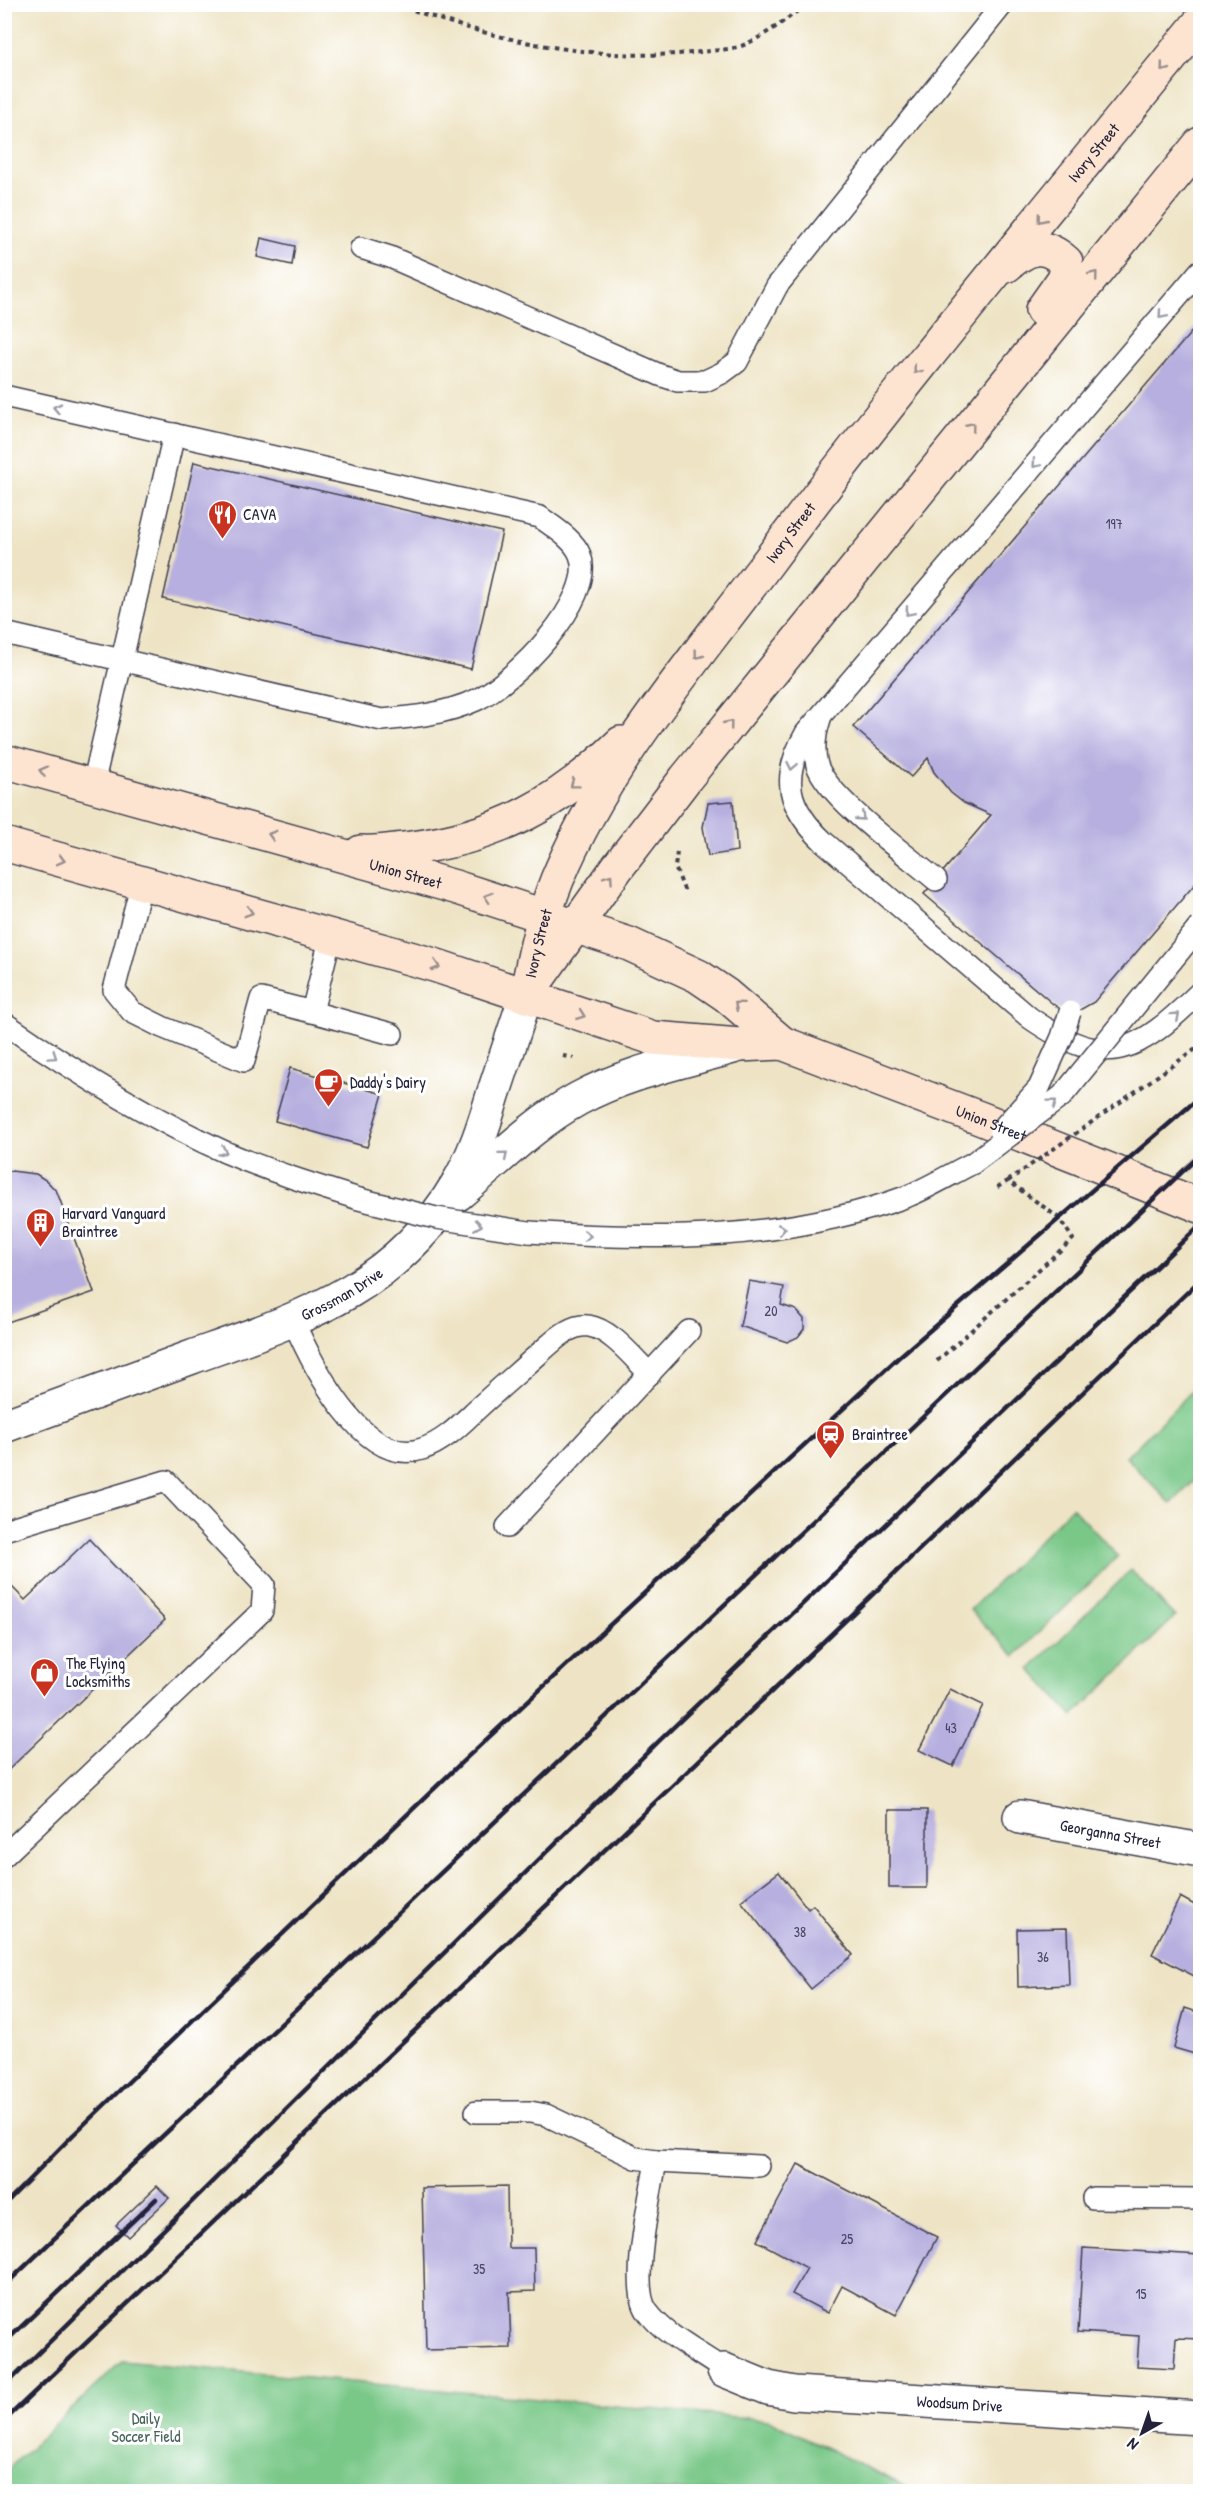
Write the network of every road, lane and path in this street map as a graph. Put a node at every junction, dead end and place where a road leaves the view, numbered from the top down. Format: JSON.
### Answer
{"nodes":[{"id":1,"x":397,"y":4,"type":"edge"},
{"id":2,"x":807,"y":4,"type":"edge"},
{"id":3,"x":1003,"y":4,"type":"edge"},
{"id":4,"x":1200,"y":22,"type":"edge"},
{"id":5,"x":1200,"y":144,"type":"edge"},
{"id":6,"x":361,"y":248,"type":"dead end"},
{"id":7,"x":1200,"y":271,"type":"edge"},
{"id":8,"x":994,"y":276,"type":"junction"},
{"id":9,"x":4,"y":396,"type":"edge"},
{"id":10,"x":174,"y":434,"type":"junction"},
{"id":11,"x":814,"y":620,"type":"junction"},
{"id":12,"x":4,"y":633,"type":"edge"},
{"id":13,"x":122,"y":660,"type":"junction"},
{"id":14,"x":663,"y":702,"type":"junction"},
{"id":15,"x":822,"y":713,"type":"junction"},
{"id":16,"x":4,"y":761,"type":"edge"},
{"id":17,"x":93,"y":785,"type":"junction"},
{"id":18,"x":4,"y":844,"type":"edge"},
{"id":19,"x":328,"y":851,"type":"junction"},
{"id":20,"x":936,"y":880,"type":"dead end"},
{"id":21,"x":142,"y":882,"type":"junction"},
{"id":22,"x":544,"y":915,"type":"junction"},
{"id":23,"x":576,"y":926,"type":"junction"},
{"id":24,"x":1200,"y":926,"type":"edge"},
{"id":25,"x":331,"y":935,"type":"junction"},
{"id":26,"x":1200,"y":992,"type":"edge"},
{"id":27,"x":526,"y":996,"type":"junction"},
{"id":28,"x":1070,"y":1011,"type":"dead end"},
{"id":29,"x":312,"y":1012,"type":"junction"},
{"id":30,"x":4,"y":1023,"type":"edge"},
{"id":31,"x":392,"y":1034,"type":"dead end"},
{"id":32,"x":782,"y":1043,"type":"junction"},
{"id":33,"x":740,"y":1045,"type":"junction"},
{"id":34,"x":1200,"y":1046,"type":"edge"},
{"id":35,"x":973,"y":1162,"type":"junction"},
{"id":36,"x":443,"y":1206,"type":"junction"},
{"id":37,"x":1200,"y":1206,"type":"edge"},
{"id":38,"x":293,"y":1320,"type":"junction"},
{"id":39,"x":689,"y":1331,"type":"dead end"},
{"id":40,"x":938,"y":1361,"type":"dead end"},
{"id":41,"x":650,"y":1374,"type":"junction"},
{"id":42,"x":4,"y":1426,"type":"edge"},
{"id":43,"x":507,"y":1527,"type":"dead end"},
{"id":44,"x":4,"y":1530,"type":"edge"},
{"id":45,"x":1020,"y":1816,"type":"dead end"},
{"id":46,"x":1200,"y":1850,"type":"edge"},
{"id":47,"x":4,"y":1856,"type":"edge"},
{"id":48,"x":476,"y":2112,"type":"dead end"},
{"id":49,"x":656,"y":2161,"type":"junction"},
{"id":50,"x":759,"y":2166,"type":"dead end"},
{"id":51,"x":1093,"y":2198,"type":"dead end"},
{"id":52,"x":1200,"y":2199,"type":"edge"},
{"id":53,"x":724,"y":2370,"type":"joint"},
{"id":54,"x":1200,"y":2418,"type":"edge"}],
"edges":[{"from":1,"to":2,"type":"path"},
{"from":3,"to":6,"type":"lane"},
{"from":4,"to":8,"type":"street","name":"Ivory Street","one_way":true},
{"from":11,"to":5,"type":"street","name":"Ivory Street","one_way":true},
{"from":7,"to":15,"type":"lane","one_way":true},
{"from":8,"to":11,"type":"street"},
{"from":8,"to":14,"type":"street","name":"Ivory Street","one_way":true},
{"from":10,"to":9,"type":"lane","one_way":true},
{"from":10,"to":13,"type":"lane"},
{"from":10,"to":13,"type":"lane"},
{"from":23,"to":11,"type":"street","name":"Ivory Street","one_way":true},
{"from":12,"to":13,"type":"lane"},
{"from":13,"to":17,"type":"lane"},
{"from":14,"to":19,"type":"street","one_way":true},
{"from":14,"to":22,"type":"street","name":"Ivory Street"},
{"from":15,"to":20,"type":"lane","one_way":true},
{"from":15,"to":26,"type":"lane","one_way":true},
{"from":17,"to":16,"type":"street","name":"Union Street","one_way":true},
{"from":19,"to":17,"type":"street","name":"Union Street","one_way":true},
{"from":18,"to":21,"type":"street","name":"Union Street","one_way":true},
{"from":22,"to":19,"type":"street","name":"Union Street","one_way":true},
{"from":21,"to":25,"type":"street","name":"Union Street","one_way":true},
{"from":21,"to":29,"type":"lane"},
{"from":22,"to":23,"type":"street","name":"Union Street"},
{"from":22,"to":27,"type":"street","name":"Ivory Street"},
{"from":23,"to":27,"type":"street","name":"Ivory Street"},
{"from":32,"to":23,"type":"street","name":"Union Street","one_way":true},
{"from":35,"to":24,"type":"lane","one_way":true,"bridge":true},
{"from":25,"to":27,"type":"street","name":"Union Street","one_way":true},
{"from":25,"to":29,"type":"lane"},
{"from":27,"to":33,"type":"street","name":"Union Street","one_way":true},
{"from":27,"to":36,"type":"street","name":"Grossman Drive"},
{"from":28,"to":35,"type":"lane","bridge":true},
{"from":29,"to":31,"type":"lane"},
{"from":30,"to":35,"type":"lane","one_way":true,"bridge":true},
{"from":32,"to":33,"type":"street","name":"Union Street"},
{"from":32,"to":37,"type":"street","name":"Union Street"},
{"from":36,"to":33,"type":"street","one_way":true},
{"from":34,"to":40,"type":"path","bridge":true},
{"from":36,"to":38,"type":"street","name":"Grossman Drive"},
{"from":38,"to":41,"type":"lane"},
{"from":38,"to":42,"type":"street","name":"Grossman Drive"},
{"from":39,"to":41,"type":"lane"},
{"from":41,"to":43,"type":"lane"},
{"from":44,"to":47,"type":"lane"},
{"from":45,"to":46,"type":"street","name":"Georganna Street"},
{"from":48,"to":49,"type":"lane"},
{"from":49,"to":50,"type":"lane"},
{"from":49,"to":53,"type":"lane"},
{"from":51,"to":52,"type":"lane"},
{"from":53,"to":54,"type":"street","name":"Woodsum Drive"}]}
